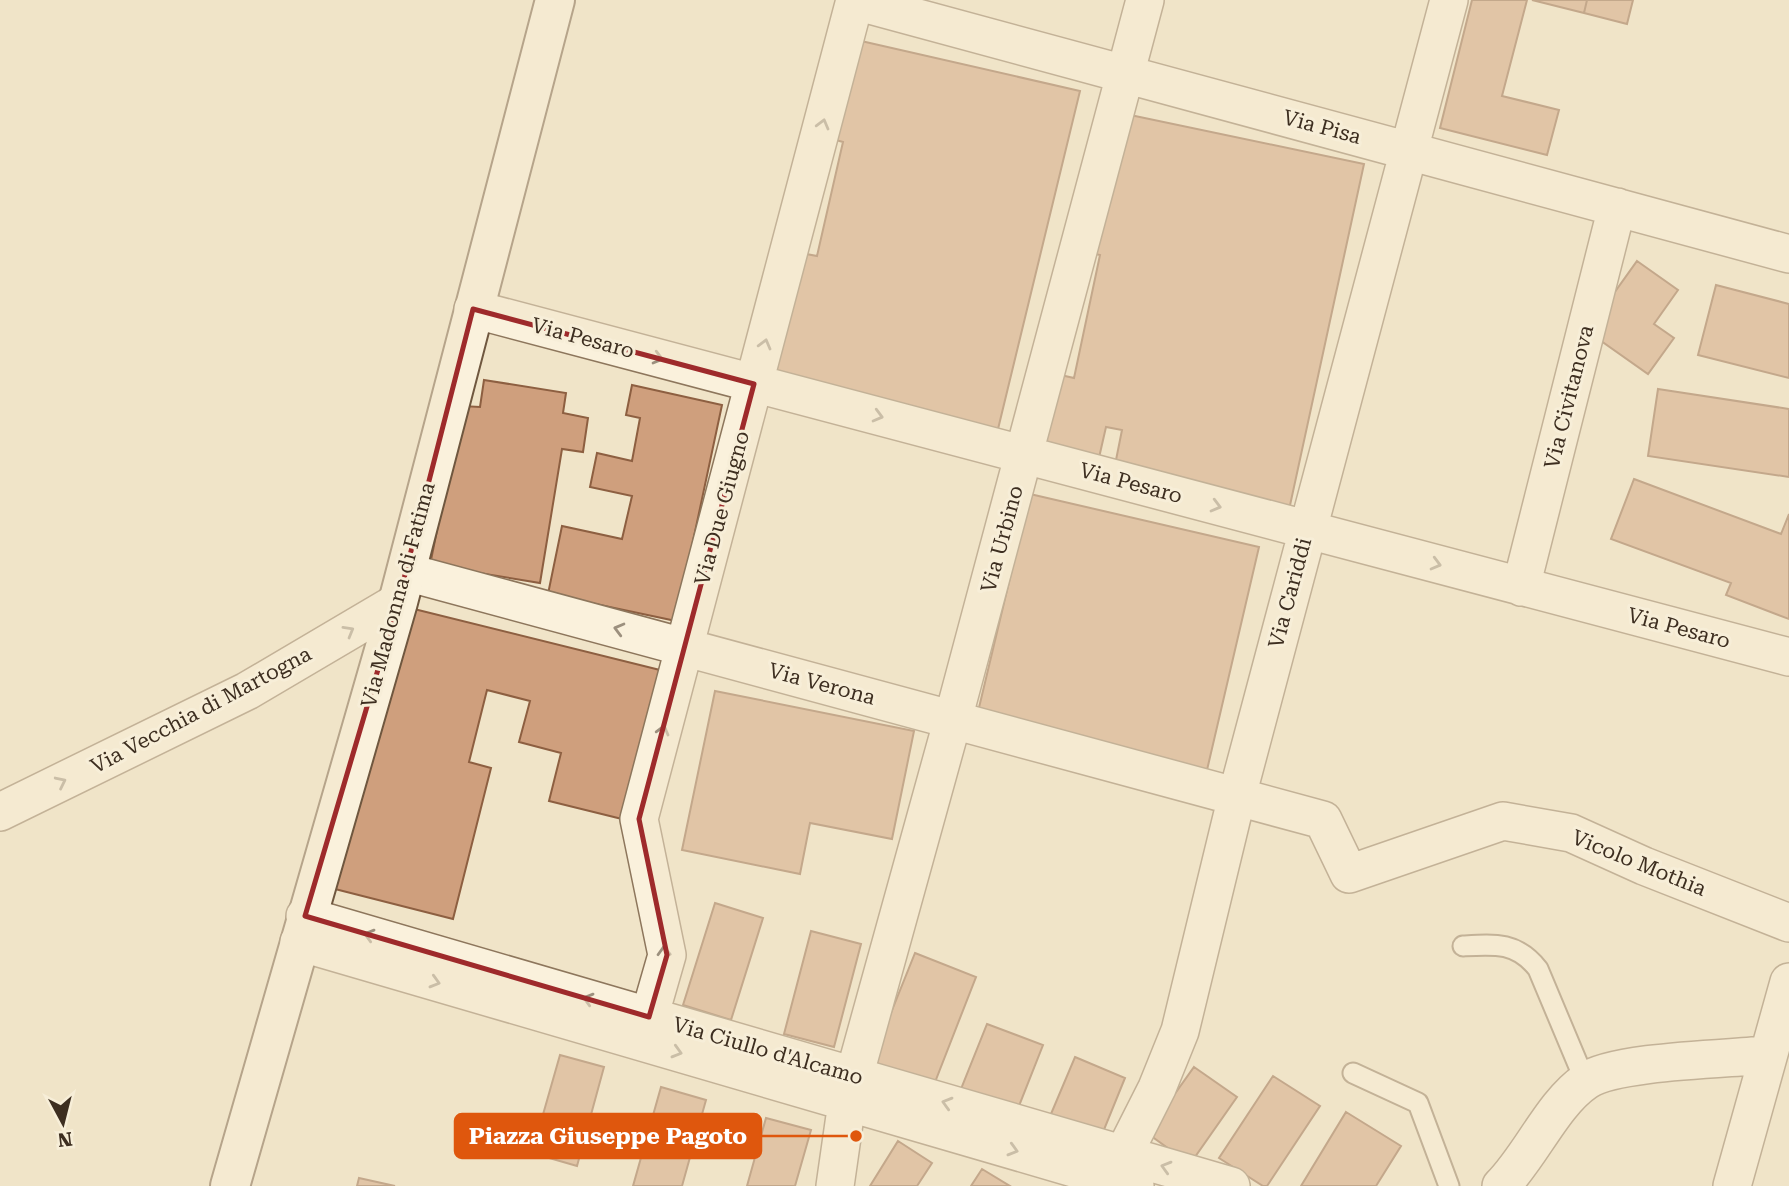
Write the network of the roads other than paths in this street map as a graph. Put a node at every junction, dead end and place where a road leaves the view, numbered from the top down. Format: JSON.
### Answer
{"nodes":[{"id":1,"x":555,"y":0,"type":"edge"},
{"id":2,"x":855,"y":0,"type":"edge"},
{"id":3,"x":1145,"y":0,"type":"edge"},
{"id":4,"x":1449,"y":0,"type":"edge"},
{"id":5,"x":1125,"y":74,"type":"junction"},
{"id":6,"x":1408,"y":151,"type":"junction"},
{"id":7,"x":1617,"y":207,"type":"junction"},
{"id":8,"x":1789,"y":254,"type":"edge"},
{"id":9,"x":473,"y":309,"type":"junction"},
{"id":10,"x":754,"y":384,"type":"junction"},
{"id":11,"x":1024,"y":455,"type":"junction"},
{"id":12,"x":1307,"y":530,"type":"junction"},
{"id":13,"x":402,"y":587,"type":"junction"},
{"id":14,"x":1521,"y":587,"type":"junction"},
{"id":15,"x":685,"y":646,"type":"junction"},
{"id":16,"x":1789,"y":657,"type":"edge"},
{"id":17,"x":953,"y":719,"type":"junction"},
{"id":18,"x":1237,"y":796,"type":"junction"},
{"id":19,"x":0,"y":812,"type":"edge"},
{"id":20,"x":1789,"y":923,"type":"edge"},
{"id":21,"x":302,"y":929,"type":"junction"},
{"id":22,"x":1463,"y":946,"type":"dead end"},
{"id":23,"x":1789,"y":982,"type":"edge"},
{"id":24,"x":645,"y":1029,"type":"junction"},
{"id":25,"x":1766,"y":1055,"type":"junction"},
{"id":26,"x":1353,"y":1073,"type":"dead end"},
{"id":27,"x":1585,"y":1081,"type":"junction"},
{"id":28,"x":850,"y":1089,"type":"junction"},
{"id":29,"x":1123,"y":1173,"type":"edge"},
{"id":30,"x":230,"y":1186,"type":"edge"},
{"id":31,"x":835,"y":1186,"type":"edge"},
{"id":32,"x":1231,"y":1186,"type":"edge"},
{"id":33,"x":1449,"y":1186,"type":"edge"},
{"id":34,"x":1501,"y":1186,"type":"edge"},
{"id":35,"x":1732,"y":1186,"type":"edge"}],
"edges":[{"from":1,"to":9,"type":"street","name":"Via Madonna di Fatima"},
{"from":2,"to":5,"type":"street","name":"Via Pisa"},
{"from":10,"to":2,"type":"street","name":"Via Due Giugno","one_way":true},
{"from":3,"to":5,"type":"street","name":"Via Urbino"},
{"from":4,"to":6,"type":"street","name":"Via Cariddi"},
{"from":5,"to":6,"type":"street","name":"Via Pisa"},
{"from":5,"to":11,"type":"street","name":"Via Urbino"},
{"from":6,"to":7,"type":"street","name":"Via Pisa"},
{"from":6,"to":12,"type":"street","name":"Via Cariddi"},
{"from":7,"to":8,"type":"street","name":"Via Pisa"},
{"from":7,"to":14,"type":"street","name":"Via Civitanova"},
{"from":9,"to":10,"type":"street","name":"Via Pesaro","one_way":true},
{"from":9,"to":13,"type":"street","name":"Via Madonna di Fatima"},
{"from":10,"to":11,"type":"street","name":"Via Pesaro","one_way":true},
{"from":10,"to":15,"type":"street","name":"Via Due Giugno"},
{"from":11,"to":12,"type":"street","name":"Via Pesaro","one_way":true},
{"from":11,"to":17,"type":"street","name":"Via Urbino"},
{"from":12,"to":14,"type":"street","name":"Via Pesaro","one_way":true},
{"from":12,"to":18,"type":"street","name":"Via Cariddi"},
{"from":15,"to":13,"type":"street","name":"Via Verona","one_way":true},
{"from":19,"to":13,"type":"street","name":"Via Vecchia di Martogna","one_way":true},
{"from":13,"to":21,"type":"street","name":"Via Madonna di Fatima"},
{"from":14,"to":16,"type":"street","name":"Via Pesaro"},
{"from":15,"to":17,"type":"street","name":"Via Verona"},
{"from":24,"to":15,"type":"street","name":"Via Due Giugno","one_way":true},
{"from":17,"to":18,"type":"street","name":"Via Verona"},
{"from":17,"to":28,"type":"street","name":"Via Urbino"},
{"from":18,"to":20,"type":"street","name":"Vicolo Mothia"},
{"from":18,"to":29,"type":"street","name":"Via Cariddi"},
{"from":21,"to":24,"type":"street","name":"Via Ciullo d'Alcamo"},
{"from":21,"to":30,"type":"street","name":"Via Madonna di Fatima"},
{"from":22,"to":27,"type":"lane"},
{"from":23,"to":25,"type":"street"},
{"from":24,"to":28,"type":"street","name":"Via Ciullo d'Alcamo"},
{"from":25,"to":27,"type":"street"},
{"from":25,"to":35,"type":"street"},
{"from":26,"to":33,"type":"lane"},
{"from":27,"to":34,"type":"street"},
{"from":28,"to":29,"type":"street","name":"Via Ciullo d'Alcamo"},
{"from":28,"to":31,"type":"street","name":"Via Urbino"},
{"from":32,"to":29,"type":"street","name":"Via Ciullo d'Alcamo","one_way":true}]}
